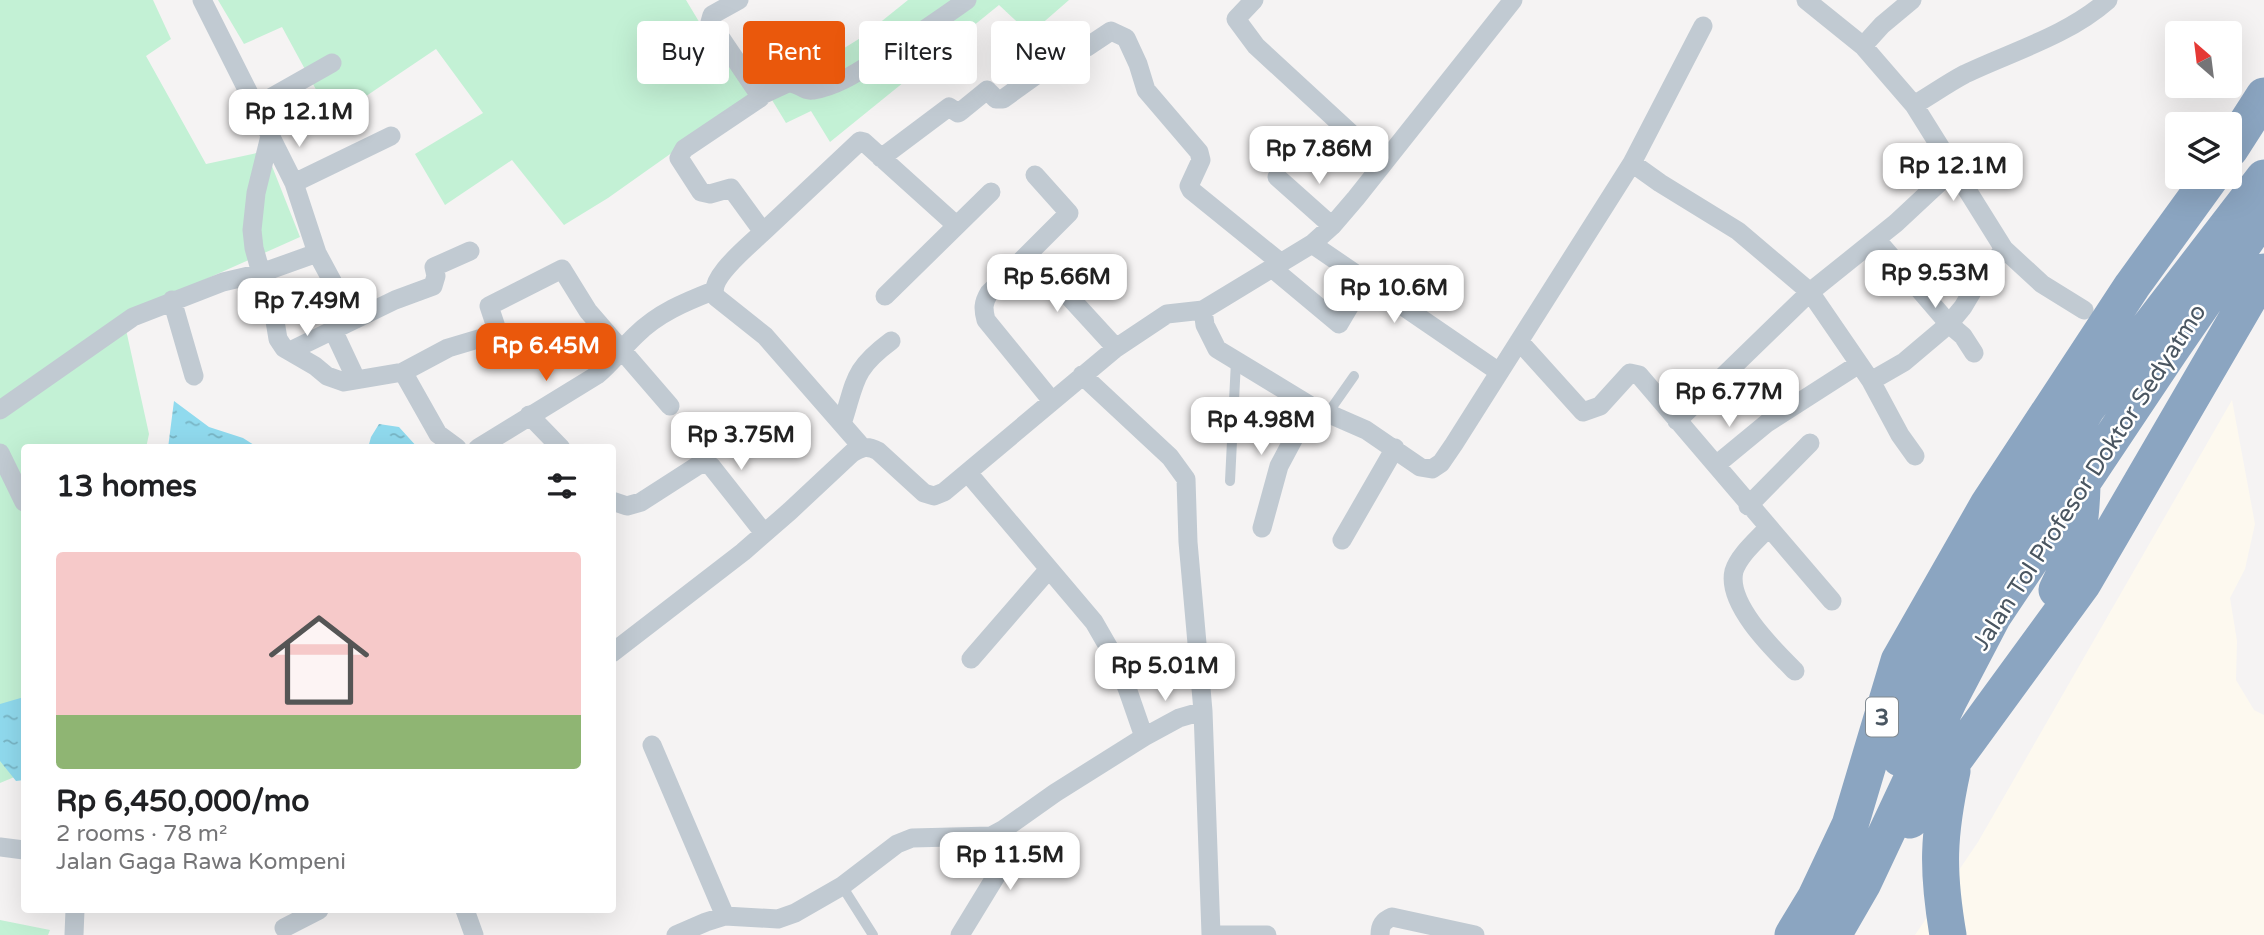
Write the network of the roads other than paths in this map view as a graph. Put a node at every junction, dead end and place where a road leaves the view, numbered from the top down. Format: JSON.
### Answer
{"nodes":[{"id":1,"x":202,"y":0,"type":"edge"},
{"id":2,"x":739,"y":0,"type":"edge"},
{"id":3,"x":967,"y":0,"type":"edge"},
{"id":4,"x":1254,"y":0,"type":"edge"},
{"id":5,"x":1513,"y":0,"type":"edge"},
{"id":6,"x":1806,"y":0,"type":"edge"},
{"id":7,"x":1912,"y":0,"type":"edge"},
{"id":8,"x":2108,"y":0,"type":"edge"},
{"id":9,"x":1703,"y":26,"type":"dead end"},
{"id":10,"x":1863,"y":46,"type":"junction"},
{"id":11,"x":332,"y":63,"type":"dead end"},
{"id":12,"x":760,"y":96,"type":"junction"},
{"id":13,"x":2264,"y":96,"type":"edge"},
{"id":14,"x":1914,"y":105,"type":"junction"},
{"id":15,"x":256,"y":106,"type":"junction"},
{"id":16,"x":2242,"y":130,"type":"edge"},
{"id":17,"x":270,"y":136,"type":"junction"},
{"id":18,"x":391,"y":136,"type":"dead end"},
{"id":19,"x":881,"y":158,"type":"junction"},
{"id":20,"x":1383,"y":163,"type":"junction"},
{"id":21,"x":1632,"y":163,"type":"junction"},
{"id":22,"x":1955,"y":168,"type":"junction"},
{"id":23,"x":1035,"y":175,"type":"dead end"},
{"id":24,"x":1277,"y":177,"type":"dead end"},
{"id":25,"x":2264,"y":178,"type":"edge"},
{"id":26,"x":294,"y":183,"type":"junction"},
{"id":27,"x":2202,"y":189,"type":"edge"},
{"id":28,"x":991,"y":192,"type":"dead end"},
{"id":29,"x":2264,"y":214,"type":"edge"},
{"id":30,"x":956,"y":225,"type":"junction"},
{"id":31,"x":1332,"y":226,"type":"junction"},
{"id":32,"x":763,"y":232,"type":"junction"},
{"id":33,"x":1876,"y":239,"type":"junction"},
{"id":34,"x":1311,"y":244,"type":"junction"},
{"id":35,"x":2004,"y":249,"type":"junction"},
{"id":36,"x":470,"y":251,"type":"dead end"},
{"id":37,"x":317,"y":253,"type":"junction"},
{"id":38,"x":1029,"y":253,"type":"junction"},
{"id":39,"x":1277,"y":265,"type":"junction"},
{"id":40,"x":2264,"y":272,"type":"edge"},
{"id":41,"x":261,"y":273,"type":"junction"},
{"id":42,"x":1365,"y":281,"type":"junction"},
{"id":43,"x":713,"y":291,"type":"junction"},
{"id":44,"x":1810,"y":292,"type":"junction"},
{"id":45,"x":885,"y":296,"type":"dead end"},
{"id":46,"x":172,"y":300,"type":"junction"},
{"id":47,"x":1203,"y":310,"type":"junction"},
{"id":48,"x":2084,"y":310,"type":"dead end"},
{"id":49,"x":353,"y":320,"type":"junction"},
{"id":50,"x":1950,"y":324,"type":"junction"},
{"id":51,"x":333,"y":330,"type":"junction"},
{"id":52,"x":891,"y":341,"type":"dead end"},
{"id":53,"x":1519,"y":341,"type":"junction"},
{"id":54,"x":1116,"y":348,"type":"junction"},
{"id":55,"x":290,"y":351,"type":"junction"},
{"id":56,"x":622,"y":351,"type":"junction"},
{"id":57,"x":1974,"y":353,"type":"dead end"},
{"id":58,"x":1236,"y":361,"type":"junction"},
{"id":59,"x":1859,"y":364,"type":"junction"},
{"id":60,"x":402,"y":372,"type":"junction"},
{"id":61,"x":1499,"y":372,"type":"junction"},
{"id":62,"x":1082,"y":375,"type":"junction"},
{"id":63,"x":194,"y":376,"type":"dead end"},
{"id":64,"x":1354,"y":376,"type":"dead end"},
{"id":65,"x":356,"y":379,"type":"junction"},
{"id":66,"x":1871,"y":381,"type":"junction"},
{"id":67,"x":1052,"y":401,"type":"junction"},
{"id":68,"x":670,"y":406,"type":"dead end"},
{"id":69,"x":0,"y":410,"type":"edge"},
{"id":70,"x":1320,"y":410,"type":"junction"},
{"id":71,"x":529,"y":415,"type":"junction"},
{"id":72,"x":1677,"y":421,"type":"junction"},
{"id":73,"x":842,"y":424,"type":"junction"},
{"id":74,"x":1811,"y":443,"type":"dead end"},
{"id":75,"x":452,"y":444,"type":"edge"},
{"id":76,"x":484,"y":444,"type":"edge"},
{"id":77,"x":557,"y":444,"type":"edge"},
{"id":78,"x":862,"y":447,"type":"junction"},
{"id":79,"x":1395,"y":448,"type":"junction"},
{"id":80,"x":0,"y":453,"type":"edge"},
{"id":81,"x":1915,"y":456,"type":"dead end"},
{"id":82,"x":1716,"y":465,"type":"junction"},
{"id":83,"x":968,"y":473,"type":"junction"},
{"id":84,"x":1230,"y":481,"type":"dead end"},
{"id":85,"x":2082,"y":484,"type":"junction"},
{"id":86,"x":21,"y":496,"type":"edge"},
{"id":87,"x":616,"y":502,"type":"edge"},
{"id":88,"x":1748,"y":506,"type":"junction"},
{"id":89,"x":1262,"y":528,"type":"dead end"},
{"id":90,"x":1768,"y":528,"type":"junction"},
{"id":91,"x":764,"y":533,"type":"junction"},
{"id":92,"x":1342,"y":540,"type":"dead end"},
{"id":93,"x":1049,"y":569,"type":"junction"},
{"id":94,"x":1832,"y":601,"type":"dead end"},
{"id":95,"x":616,"y":650,"type":"edge"},
{"id":96,"x":971,"y":659,"type":"dead end"},
{"id":97,"x":1796,"y":671,"type":"dead end"},
{"id":98,"x":1993,"y":704,"type":"junction"},
{"id":99,"x":1203,"y":711,"type":"junction"},
{"id":100,"x":1144,"y":737,"type":"junction"},
{"id":101,"x":652,"y":745,"type":"dead end"},
{"id":102,"x":1955,"y":760,"type":"junction"},
{"id":103,"x":1004,"y":829,"type":"junction"},
{"id":104,"x":0,"y":847,"type":"edge"},
{"id":105,"x":21,"y":850,"type":"edge"},
{"id":106,"x":1863,"y":883,"type":"junction"},
{"id":107,"x":842,"y":886,"type":"junction"},
{"id":108,"x":76,"y":913,"type":"edge"},
{"id":109,"x":313,"y":913,"type":"edge"},
{"id":110,"x":466,"y":913,"type":"edge"},
{"id":111,"x":725,"y":916,"type":"junction"},
{"id":112,"x":284,"y":928,"type":"dead end"},
{"id":113,"x":1211,"y":934,"type":"edge"},
{"id":114,"x":75,"y":935,"type":"edge"},
{"id":115,"x":474,"y":935,"type":"edge"},
{"id":116,"x":676,"y":935,"type":"edge"},
{"id":117,"x":873,"y":935,"type":"edge"},
{"id":118,"x":960,"y":935,"type":"edge"},
{"id":119,"x":1267,"y":935,"type":"edge"},
{"id":120,"x":1380,"y":935,"type":"edge"},
{"id":121,"x":1475,"y":935,"type":"edge"},
{"id":122,"x":1793,"y":935,"type":"edge"},
{"id":123,"x":1833,"y":935,"type":"edge"},
{"id":124,"x":1948,"y":935,"type":"edge"}],
"edges":[{"from":1,"to":15,"type":"street"},
{"from":2,"to":12,"type":"street"},
{"from":3,"to":12,"type":"street"},
{"from":4,"to":20,"type":"street"},
{"from":5,"to":20,"type":"street"},
{"from":6,"to":10,"type":"street"},
{"from":7,"to":10,"type":"street"},
{"from":8,"to":14,"type":"street"},
{"from":9,"to":21,"type":"street"},
{"from":10,"to":14,"type":"street"},
{"from":11,"to":15,"type":"street"},
{"from":12,"to":32,"type":"street"},
{"from":13,"to":16,"type":"highway"},
{"from":14,"to":22,"type":"street"},
{"from":15,"to":17,"type":"street"},
{"from":17,"to":26,"type":"street"},
{"from":17,"to":41,"type":"street"},
{"from":18,"to":26,"type":"street"},
{"from":19,"to":30,"type":"street"},
{"from":19,"to":32,"type":"street"},
{"from":19,"to":39,"type":"street"},
{"from":20,"to":31,"type":"street"},
{"from":21,"to":44,"type":"street"},
{"from":21,"to":53,"type":"street"},
{"from":22,"to":33,"type":"street"},
{"from":22,"to":35,"type":"street"},
{"from":23,"to":38,"type":"street"},
{"from":24,"to":31,"type":"street"},
{"from":25,"to":106,"type":"highway"},
{"from":26,"to":37,"type":"street"},
{"from":27,"to":122,"type":"highway","number":"3"},
{"from":28,"to":30,"type":"street"},
{"from":29,"to":85,"type":"highway","name":"Jalan Tol Profesor Doktor Sedyatmo","number":"3"},
{"from":30,"to":45,"type":"street"},
{"from":31,"to":34,"type":"street"},
{"from":32,"to":43,"type":"street"},
{"from":33,"to":44,"type":"street"},
{"from":33,"to":50,"type":"street"},
{"from":34,"to":39,"type":"street"},
{"from":34,"to":42,"type":"street"},
{"from":35,"to":48,"type":"street"},
{"from":35,"to":50,"type":"street"},
{"from":36,"to":49,"type":"street"},
{"from":37,"to":41,"type":"street"},
{"from":37,"to":49,"type":"street"},
{"from":38,"to":54,"type":"street"},
{"from":38,"to":67,"type":"street"},
{"from":39,"to":42,"type":"street"},
{"from":39,"to":47,"type":"street"},
{"from":40,"to":98,"type":"highway"},
{"from":41,"to":46,"type":"street"},
{"from":41,"to":55,"type":"street"},
{"from":42,"to":61,"type":"street"},
{"from":43,"to":56,"type":"street"},
{"from":43,"to":73,"type":"street"},
{"from":44,"to":59,"type":"street"},
{"from":44,"to":72,"type":"street"},
{"from":46,"to":63,"type":"street"},
{"from":46,"to":69,"type":"street"},
{"from":47,"to":54,"type":"street"},
{"from":47,"to":58,"type":"street"},
{"from":49,"to":51,"type":"street"},
{"from":50,"to":57,"type":"street"},
{"from":50,"to":66,"type":"street"},
{"from":51,"to":55,"type":"street"},
{"from":51,"to":65,"type":"street"},
{"from":52,"to":73,"type":"street"},
{"from":53,"to":61,"type":"street"},
{"from":53,"to":72,"type":"street"},
{"from":54,"to":62,"type":"street"},
{"from":55,"to":65,"type":"street"},
{"from":56,"to":60,"type":"street"},
{"from":56,"to":68,"type":"street"},
{"from":56,"to":71,"type":"street"},
{"from":58,"to":70,"type":"street"},
{"from":58,"to":84,"type":"lane"},
{"from":59,"to":66,"type":"street"},
{"from":59,"to":82,"type":"street"},
{"from":60,"to":65,"type":"street"},
{"from":60,"to":75,"type":"street"},
{"from":61,"to":79,"type":"street"},
{"from":62,"to":67,"type":"street"},
{"from":62,"to":99,"type":"street"},
{"from":64,"to":70,"type":"lane"},
{"from":66,"to":81,"type":"street"},
{"from":67,"to":83,"type":"street"},
{"from":70,"to":79,"type":"street"},
{"from":70,"to":89,"type":"street"},
{"from":71,"to":76,"type":"street"},
{"from":71,"to":77,"type":"street"},
{"from":72,"to":82,"type":"street"},
{"from":73,"to":78,"type":"street"},
{"from":74,"to":88,"type":"street"},
{"from":78,"to":83,"type":"street"},
{"from":78,"to":91,"type":"street"},
{"from":79,"to":92,"type":"street"},
{"from":80,"to":86,"type":"street"},
{"from":82,"to":88,"type":"street"},
{"from":83,"to":93,"type":"street"},
{"from":85,"to":98,"type":"highway"},
{"from":85,"to":106,"type":"highway","name":"Jalan Tol Profesor Doktor Sedyatmo","number":"3"},
{"from":87,"to":91,"type":"street"},
{"from":88,"to":90,"type":"street"},
{"from":90,"to":94,"type":"street"},
{"from":90,"to":97,"type":"street"},
{"from":91,"to":95,"type":"street"},
{"from":93,"to":96,"type":"street"},
{"from":93,"to":100,"type":"street"},
{"from":98,"to":102,"type":"highway"},
{"from":99,"to":100,"type":"street"},
{"from":99,"to":113,"type":"street"},
{"from":100,"to":103,"type":"street"},
{"from":101,"to":111,"type":"street"},
{"from":102,"to":106,"type":"highway"},
{"from":102,"to":124,"type":"highway"},
{"from":103,"to":107,"type":"street"},
{"from":103,"to":118,"type":"street"},
{"from":104,"to":105,"type":"street"},
{"from":106,"to":123,"type":"highway","name":"Jalan Tol Profesor Doktor Sedyatmo","number":"3"},
{"from":107,"to":111,"type":"street"},
{"from":107,"to":117,"type":"lane"},
{"from":108,"to":114,"type":"street"},
{"from":109,"to":112,"type":"street"},
{"from":110,"to":115,"type":"street"},
{"from":111,"to":116,"type":"street"},
{"from":113,"to":119,"type":"street"},
{"from":120,"to":121,"type":"street"}]}
